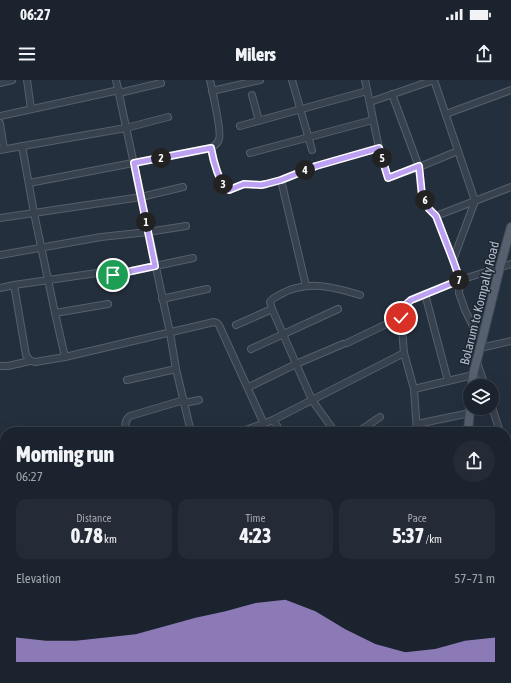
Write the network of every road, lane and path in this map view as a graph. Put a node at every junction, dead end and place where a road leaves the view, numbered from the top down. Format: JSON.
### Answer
{"nodes":[{"id":1,"x":12,"y":80,"type":"edge"},
{"id":2,"x":27,"y":80,"type":"edge"},
{"id":3,"x":116,"y":80,"type":"edge"},
{"id":4,"x":210,"y":80,"type":"edge"},
{"id":5,"x":260,"y":80,"type":"edge"},
{"id":6,"x":294,"y":80,"type":"edge"},
{"id":7,"x":365,"y":80,"type":"edge"},
{"id":8,"x":434,"y":80,"type":"edge"},
{"id":9,"x":0,"y":83,"type":"edge"},
{"id":10,"x":161,"y":83,"type":"dead end"},
{"id":11,"x":511,"y":90,"type":"edge"},
{"id":12,"x":212,"y":91,"type":"junction"},
{"id":13,"x":367,"y":91,"type":"junction"},
{"id":14,"x":119,"y":92,"type":"junction"},
{"id":15,"x":392,"y":94,"type":"junction"},
{"id":16,"x":252,"y":95,"type":"dead end"},
{"id":17,"x":370,"y":102,"type":"junction"},
{"id":18,"x":301,"y":109,"type":"junction"},
{"id":19,"x":31,"y":110,"type":"junction"},
{"id":20,"x":446,"y":114,"type":"junction"},
{"id":21,"x":0,"y":116,"type":"edge"},
{"id":22,"x":168,"y":117,"type":"dead end"},
{"id":23,"x":373,"y":120,"type":"junction"},
{"id":24,"x":259,"y":121,"type":"junction"},
{"id":25,"x":0,"y":123,"type":"edge"},
{"id":26,"x":240,"y":126,"type":"dead end"},
{"id":27,"x":126,"y":128,"type":"junction"},
{"id":28,"x":309,"y":138,"type":"junction"},
{"id":29,"x":22,"y":146,"type":"junction"},
{"id":30,"x":211,"y":148,"type":"junction"},
{"id":31,"x":379,"y":148,"type":"junction"},
{"id":32,"x":2,"y":150,"type":"edge"},
{"id":33,"x":312,"y":150,"type":"dead end"},
{"id":34,"x":458,"y":152,"type":"junction"},
{"id":35,"x":250,"y":153,"type":"dead end"},
{"id":36,"x":134,"y":163,"type":"junction"},
{"id":37,"x":419,"y":166,"type":"junction"},
{"id":38,"x":281,"y":180,"type":"junction"},
{"id":39,"x":29,"y":183,"type":"junction"},
{"id":40,"x":511,"y":187,"type":"edge"},
{"id":41,"x":183,"y":188,"type":"dead end"},
{"id":42,"x":141,"y":197,"type":"junction"},
{"id":43,"x":475,"y":201,"type":"junction"},
{"id":44,"x":34,"y":213,"type":"junction"},
{"id":45,"x":436,"y":216,"type":"junction"},
{"id":46,"x":0,"y":217,"type":"edge"},
{"id":47,"x":186,"y":226,"type":"dead end"},
{"id":48,"x":511,"y":227,"type":"edge"},
{"id":49,"x":148,"y":232,"type":"junction"},
{"id":50,"x":42,"y":248,"type":"junction"},
{"id":51,"x":0,"y":255,"type":"edge"},
{"id":52,"x":193,"y":258,"type":"dead end"},
{"id":53,"x":453,"y":260,"type":"junction"},
{"id":54,"x":511,"y":264,"type":"edge"},
{"id":55,"x":155,"y":266,"type":"junction"},
{"id":56,"x":500,"y":267,"type":"junction"},
{"id":57,"x":97,"y":273,"type":"dead end"},
{"id":58,"x":113,"y":275,"type":"dead end"},
{"id":59,"x":48,"y":280,"type":"junction"},
{"id":60,"x":460,"y":280,"type":"junction"},
{"id":61,"x":14,"y":285,"type":"junction"},
{"id":62,"x":306,"y":286,"type":"junction"},
{"id":63,"x":0,"y":288,"type":"edge"},
{"id":64,"x":207,"y":289,"type":"dead end"},
{"id":65,"x":425,"y":294,"type":"junction"},
{"id":66,"x":360,"y":295,"type":"dead end"},
{"id":67,"x":162,"y":299,"type":"junction"},
{"id":68,"x":108,"y":304,"type":"dead end"},
{"id":69,"x":272,"y":309,"type":"junction"},
{"id":70,"x":338,"y":309,"type":"dead end"},
{"id":71,"x":55,"y":314,"type":"junction"},
{"id":72,"x":401,"y":318,"type":"junction"},
{"id":73,"x":236,"y":325,"type":"dead end"},
{"id":74,"x":170,"y":333,"type":"junction"},
{"id":75,"x":283,"y":334,"type":"junction"},
{"id":76,"x":483,"y":336,"type":"junction"},
{"id":77,"x":511,"y":341,"type":"edge"},
{"id":78,"x":480,"y":348,"type":"junction"},
{"id":79,"x":251,"y":349,"type":"dead end"},
{"id":80,"x":404,"y":353,"type":"junction"},
{"id":81,"x":65,"y":358,"type":"junction"},
{"id":82,"x":30,"y":361,"type":"junction"},
{"id":83,"x":477,"y":362,"type":"junction"},
{"id":84,"x":296,"y":364,"type":"junction"},
{"id":85,"x":0,"y":366,"type":"edge"},
{"id":86,"x":176,"y":369,"type":"junction"},
{"id":87,"x":473,"y":375,"type":"junction"},
{"id":88,"x":473,"y":379,"type":"edge"},
{"id":89,"x":483,"y":379,"type":"edge"},
{"id":90,"x":127,"y":380,"type":"dead end"},
{"id":91,"x":448,"y":381,"type":"junction"},
{"id":92,"x":251,"y":386,"type":"dead end"},
{"id":93,"x":414,"y":389,"type":"junction"},
{"id":94,"x":199,"y":400,"type":"dead end"},
{"id":95,"x":312,"y":400,"type":"junction"},
{"id":96,"x":184,"y":402,"type":"junction"},
{"id":97,"x":463,"y":413,"type":"edge"},
{"id":98,"x":470,"y":415,"type":"edge"},
{"id":99,"x":495,"y":415,"type":"edge"},
{"id":100,"x":380,"y":417,"type":"dead end"},
{"id":101,"x":273,"y":420,"type":"junction"},
{"id":102,"x":264,"y":424,"type":"junction"},
{"id":103,"x":417,"y":424,"type":"joint"},
{"id":104,"x":126,"y":427,"type":"edge"},
{"id":105,"x":190,"y":427,"type":"edge"},
{"id":106,"x":255,"y":427,"type":"edge"},
{"id":107,"x":278,"y":427,"type":"edge"},
{"id":108,"x":331,"y":427,"type":"edge"},
{"id":109,"x":365,"y":427,"type":"edge"},
{"id":110,"x":468,"y":427,"type":"edge"},
{"id":111,"x":498,"y":427,"type":"edge"}],
"edges":[{"from":1,"to":9,"type":"street"},
{"from":2,"to":19,"type":"street"},
{"from":3,"to":14,"type":"street"},
{"from":4,"to":12,"type":"street"},
{"from":5,"to":12,"type":"street"},
{"from":6,"to":18,"type":"street"},
{"from":7,"to":13,"type":"street"},
{"from":8,"to":15,"type":"street"},
{"from":8,"to":20,"type":"street"},
{"from":10,"to":14,"type":"street"},
{"from":11,"to":20,"type":"street"},
{"from":12,"to":30,"type":"street"},
{"from":13,"to":17,"type":"street"},
{"from":13,"to":18,"type":"street"},
{"from":14,"to":19,"type":"street"},
{"from":14,"to":27,"type":"street"},
{"from":15,"to":17,"type":"street"},
{"from":15,"to":37,"type":"street"},
{"from":16,"to":24,"type":"street"},
{"from":17,"to":23,"type":"street"},
{"from":18,"to":24,"type":"street"},
{"from":18,"to":28,"type":"street"},
{"from":19,"to":21,"type":"street"},
{"from":20,"to":34,"type":"street"},
{"from":22,"to":27,"type":"street"},
{"from":23,"to":28,"type":"street"},
{"from":23,"to":31,"type":"street"},
{"from":24,"to":26,"type":"street"},
{"from":25,"to":32,"type":"street"},
{"from":27,"to":29,"type":"street"},
{"from":27,"to":36,"type":"street"},
{"from":28,"to":33,"type":"street"},
{"from":28,"to":35,"type":"street"},
{"from":29,"to":32,"type":"street"},
{"from":29,"to":39,"type":"street"},
{"from":30,"to":36,"type":"street"},
{"from":30,"to":38,"type":"street"},
{"from":31,"to":37,"type":"street"},
{"from":31,"to":38,"type":"street"},
{"from":34,"to":37,"type":"street"},
{"from":34,"to":43,"type":"street"},
{"from":36,"to":39,"type":"street"},
{"from":36,"to":42,"type":"street"},
{"from":37,"to":45,"type":"street"},
{"from":38,"to":62,"type":"street"},
{"from":39,"to":44,"type":"street"},
{"from":40,"to":43,"type":"street"},
{"from":41,"to":42,"type":"street"},
{"from":42,"to":44,"type":"street"},
{"from":42,"to":49,"type":"street"},
{"from":43,"to":45,"type":"street"},
{"from":43,"to":53,"type":"street"},
{"from":44,"to":46,"type":"street"},
{"from":44,"to":50,"type":"street"},
{"from":45,"to":53,"type":"street"},
{"from":47,"to":49,"type":"street"},
{"from":48,"to":56,"type":"main road","name":"Bolarum to Kompally Road"},
{"from":49,"to":50,"type":"street"},
{"from":49,"to":55,"type":"street"},
{"from":50,"to":51,"type":"street"},
{"from":50,"to":59,"type":"street"},
{"from":52,"to":55,"type":"street"},
{"from":53,"to":60,"type":"street"},
{"from":54,"to":56,"type":"street"},
{"from":55,"to":58,"type":"street"},
{"from":55,"to":67,"type":"street"},
{"from":56,"to":60,"type":"street"},
{"from":56,"to":76,"type":"main road","name":"Bolarum to Kompally Road"},
{"from":57,"to":59,"type":"street"},
{"from":59,"to":61,"type":"street"},
{"from":59,"to":71,"type":"street"},
{"from":60,"to":65,"type":"street"},
{"from":60,"to":76,"type":"street"},
{"from":61,"to":63,"type":"street"},
{"from":61,"to":82,"type":"street"},
{"from":62,"to":66,"type":"street"},
{"from":62,"to":69,"type":"street"},
{"from":64,"to":67,"type":"street"},
{"from":65,"to":72,"type":"street"},
{"from":65,"to":91,"type":"street"},
{"from":67,"to":74,"type":"street"},
{"from":68,"to":71,"type":"street"},
{"from":69,"to":73,"type":"street"},
{"from":69,"to":75,"type":"street"},
{"from":70,"to":75,"type":"street"},
{"from":71,"to":81,"type":"street"},
{"from":72,"to":80,"type":"street"},
{"from":72,"to":84,"type":"street"},
{"from":74,"to":81,"type":"street"},
{"from":74,"to":86,"type":"street"},
{"from":74,"to":102,"type":"street"},
{"from":75,"to":79,"type":"street"},
{"from":75,"to":84,"type":"street"},
{"from":76,"to":78,"type":"main road","name":"Bolarum to Kompally Road"},
{"from":77,"to":78,"type":"street"},
{"from":78,"to":83,"type":"main road","name":"Bolarum to Kompally Road"},
{"from":80,"to":93,"type":"street"},
{"from":80,"to":95,"type":"street"},
{"from":81,"to":82,"type":"street"},
{"from":82,"to":85,"type":"street"},
{"from":83,"to":87,"type":"main road","name":"Bolarum to Kompally Road"},
{"from":83,"to":89,"type":"street"},
{"from":84,"to":92,"type":"street"},
{"from":84,"to":95,"type":"street"},
{"from":86,"to":90,"type":"street"},
{"from":86,"to":96,"type":"street"},
{"from":87,"to":88,"type":"main road","name":"Bolarum to Kompally Road"},
{"from":87,"to":91,"type":"street"},
{"from":91,"to":93,"type":"street"},
{"from":93,"to":103,"type":"street"},
{"from":94,"to":96,"type":"street"},
{"from":95,"to":101,"type":"street"},
{"from":95,"to":108,"type":"street"},
{"from":96,"to":104,"type":"street"},
{"from":96,"to":105,"type":"street"},
{"from":97,"to":103,"type":"street"},
{"from":98,"to":110,"type":"main road"},
{"from":99,"to":111,"type":"street"},
{"from":100,"to":109,"type":"street"},
{"from":101,"to":102,"type":"street"},
{"from":101,"to":107,"type":"street"},
{"from":102,"to":106,"type":"street"}]}
